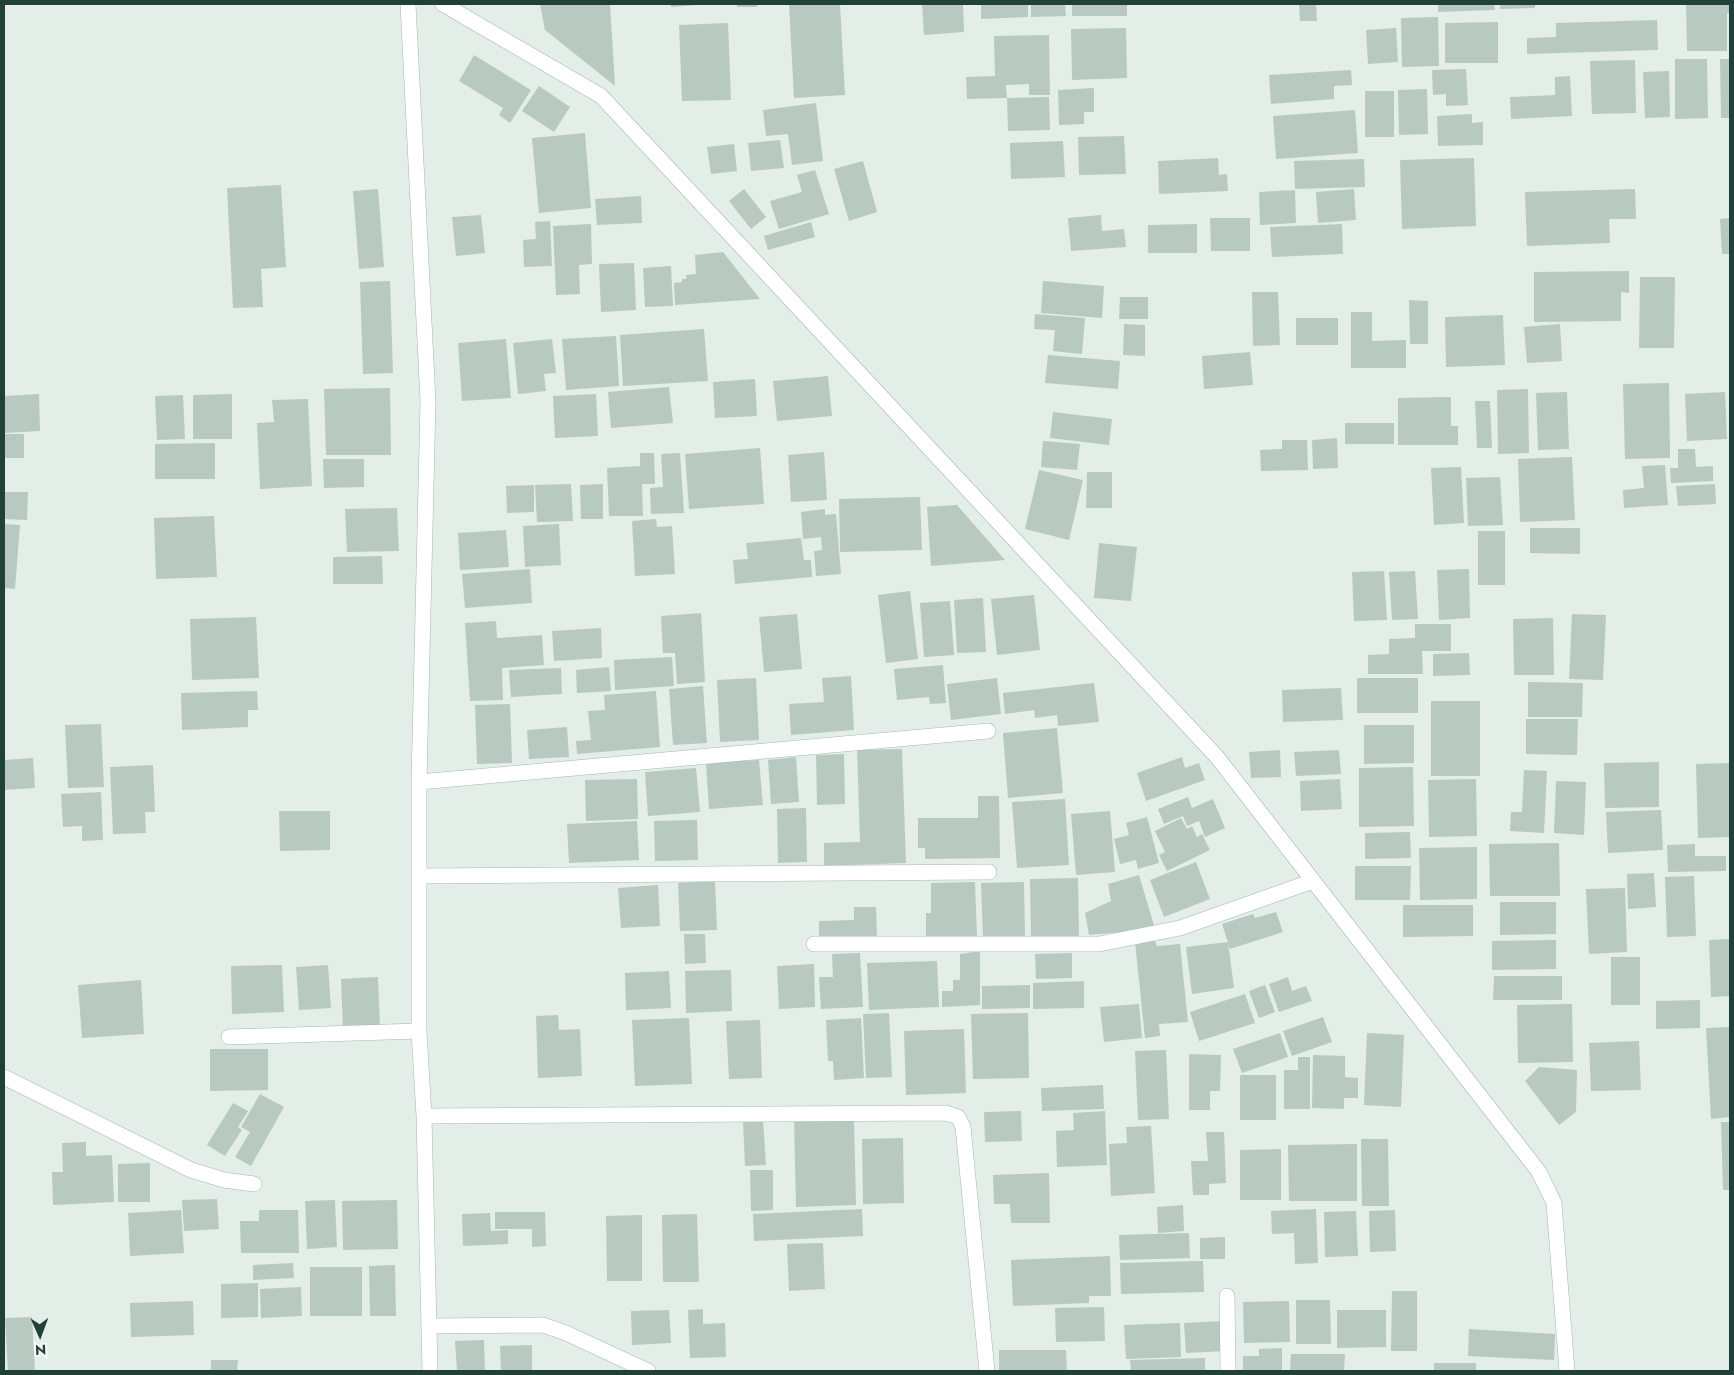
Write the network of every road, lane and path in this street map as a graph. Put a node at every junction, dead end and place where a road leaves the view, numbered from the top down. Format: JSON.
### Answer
{"nodes":[{"id":1,"x":408,"y":4,"type":"edge"},
{"id":2,"x":443,"y":4,"type":"edge"},
{"id":3,"x":988,"y":731,"type":"dead end"},
{"id":4,"x":420,"y":782,"type":"junction"},
{"id":5,"x":990,"y":872,"type":"dead end"},
{"id":6,"x":419,"y":876,"type":"junction"},
{"id":7,"x":1313,"y":881,"type":"junction"},
{"id":8,"x":814,"y":944,"type":"dead end"},
{"id":9,"x":419,"y":1031,"type":"junction"},
{"id":10,"x":229,"y":1037,"type":"dead end"},
{"id":11,"x":4,"y":1078,"type":"edge"},
{"id":12,"x":424,"y":1116,"type":"junction"},
{"id":13,"x":254,"y":1184,"type":"dead end"},
{"id":14,"x":1227,"y":1296,"type":"dead end"},
{"id":15,"x":429,"y":1326,"type":"junction"},
{"id":16,"x":430,"y":1371,"type":"edge"},
{"id":17,"x":648,"y":1371,"type":"edge"},
{"id":18,"x":987,"y":1371,"type":"edge"},
{"id":19,"x":1228,"y":1371,"type":"edge"},
{"id":20,"x":1567,"y":1371,"type":"edge"}],
"edges":[{"from":1,"to":4,"type":"street"},
{"from":2,"to":7,"type":"street"},
{"from":3,"to":4,"type":"street"},
{"from":4,"to":6,"type":"street"},
{"from":5,"to":6,"type":"street"},
{"from":6,"to":9,"type":"street"},
{"from":7,"to":8,"type":"street"},
{"from":7,"to":20,"type":"street"},
{"from":9,"to":10,"type":"street"},
{"from":9,"to":12,"type":"street"},
{"from":11,"to":13,"type":"street"},
{"from":12,"to":15,"type":"street"},
{"from":12,"to":18,"type":"street"},
{"from":14,"to":19,"type":"street"},
{"from":15,"to":16,"type":"street"},
{"from":15,"to":17,"type":"street"}]}
